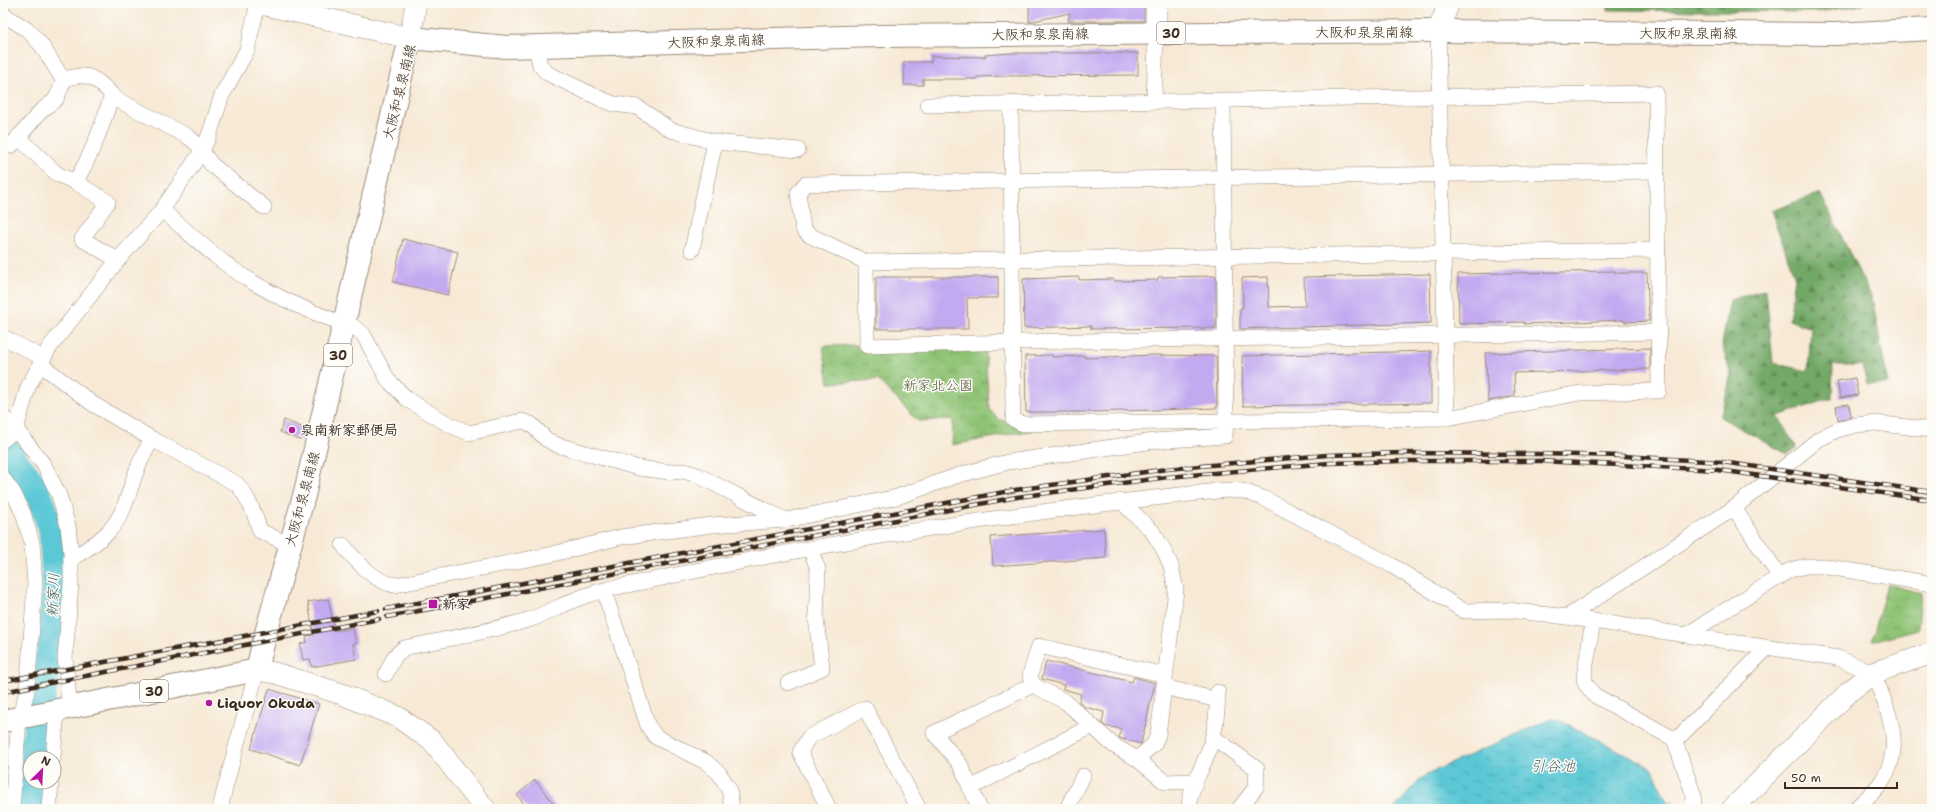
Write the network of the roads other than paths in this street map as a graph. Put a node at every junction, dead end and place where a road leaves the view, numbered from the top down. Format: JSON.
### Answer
{"nodes":[{"id":1,"x":257,"y":3,"type":"edge"},
{"id":2,"x":416,"y":3,"type":"edge"},
{"id":3,"x":1156,"y":3,"type":"edge"},
{"id":4,"x":1450,"y":3,"type":"edge"},
{"id":5,"x":3,"y":14,"type":"edge"},
{"id":6,"x":1932,"y":29,"type":"edge"},
{"id":7,"x":1438,"y":31,"type":"junction"},
{"id":8,"x":1156,"y":33,"type":"junction"},
{"id":9,"x":410,"y":38,"type":"junction"},
{"id":10,"x":536,"y":46,"type":"junction"},
{"id":11,"x":65,"y":78,"type":"junction"},
{"id":12,"x":112,"y":96,"type":"junction"},
{"id":13,"x":1440,"y":97,"type":"junction"},
{"id":14,"x":1223,"y":100,"type":"junction"},
{"id":15,"x":1154,"y":101,"type":"junction"},
{"id":16,"x":1010,"y":103,"type":"junction"},
{"id":17,"x":928,"y":104,"type":"dead end"},
{"id":18,"x":715,"y":142,"type":"junction"},
{"id":19,"x":798,"y":150,"type":"dead end"},
{"id":20,"x":202,"y":151,"type":"junction"},
{"id":21,"x":1656,"y":171,"type":"junction"},
{"id":22,"x":1441,"y":174,"type":"junction"},
{"id":23,"x":1224,"y":178,"type":"junction"},
{"id":24,"x":1011,"y":181,"type":"junction"},
{"id":25,"x":75,"y":182,"type":"junction"},
{"id":26,"x":264,"y":207,"type":"dead end"},
{"id":27,"x":162,"y":210,"type":"junction"},
{"id":28,"x":692,"y":250,"type":"dead end"},
{"id":29,"x":1658,"y":250,"type":"junction"},
{"id":30,"x":1443,"y":254,"type":"junction"},
{"id":31,"x":1225,"y":258,"type":"junction"},
{"id":32,"x":118,"y":260,"type":"junction"},
{"id":33,"x":1012,"y":261,"type":"junction"},
{"id":34,"x":866,"y":262,"type":"junction"},
{"id":35,"x":345,"y":322,"type":"junction"},
{"id":36,"x":1659,"y":332,"type":"junction"},
{"id":37,"x":1445,"y":335,"type":"junction"},
{"id":38,"x":3,"y":337,"type":"edge"},
{"id":39,"x":1226,"y":339,"type":"junction"},
{"id":40,"x":1013,"y":342,"type":"junction"},
{"id":41,"x":42,"y":361,"type":"junction"},
{"id":42,"x":3,"y":417,"type":"edge"},
{"id":43,"x":1447,"y":418,"type":"junction"},
{"id":44,"x":1226,"y":421,"type":"junction"},
{"id":45,"x":1932,"y":430,"type":"edge"},
{"id":46,"x":11,"y":434,"type":"edge"},
{"id":47,"x":152,"y":438,"type":"junction"},
{"id":48,"x":3,"y":478,"type":"edge"},
{"id":49,"x":1121,"y":501,"type":"junction"},
{"id":50,"x":1734,"y":508,"type":"junction"},
{"id":51,"x":786,"y":520,"type":"junction"},
{"id":52,"x":290,"y":545,"type":"junction"},
{"id":53,"x":343,"y":545,"type":"dead end"},
{"id":54,"x":810,"y":549,"type":"junction"},
{"id":55,"x":71,"y":559,"type":"junction"},
{"id":56,"x":1780,"y":576,"type":"junction"},
{"id":57,"x":1932,"y":584,"type":"edge"},
{"id":58,"x":604,"y":591,"type":"junction"},
{"id":59,"x":1567,"y":617,"type":"junction"},
{"id":60,"x":1593,"y":621,"type":"junction"},
{"id":61,"x":1686,"y":635,"type":"junction"},
{"id":62,"x":1768,"y":648,"type":"junction"},
{"id":63,"x":1932,"y":652,"type":"edge"},
{"id":64,"x":257,"y":670,"type":"junction"},
{"id":65,"x":1873,"y":673,"type":"junction"},
{"id":66,"x":386,"y":674,"type":"dead end"},
{"id":67,"x":1165,"y":681,"type":"junction"},
{"id":68,"x":788,"y":684,"type":"dead end"},
{"id":69,"x":1032,"y":685,"type":"junction"},
{"id":70,"x":60,"y":711,"type":"junction"},
{"id":71,"x":16,"y":719,"type":"edge"},
{"id":72,"x":1092,"y":726,"type":"junction"},
{"id":73,"x":1213,"y":737,"type":"junction"},
{"id":74,"x":1675,"y":741,"type":"junction"},
{"id":75,"x":54,"y":750,"type":"edge"},
{"id":76,"x":1137,"y":759,"type":"junction"},
{"id":77,"x":1083,"y":776,"type":"dead end"},
{"id":78,"x":1195,"y":781,"type":"junction"},
{"id":79,"x":970,"y":788,"type":"junction"},
{"id":80,"x":50,"y":790,"type":"edge"},
{"id":81,"x":12,"y":809,"type":"edge"},
{"id":82,"x":49,"y":809,"type":"edge"},
{"id":83,"x":220,"y":809,"type":"edge"},
{"id":84,"x":485,"y":809,"type":"edge"},
{"id":85,"x":732,"y":809,"type":"edge"},
{"id":86,"x":829,"y":809,"type":"edge"},
{"id":87,"x":919,"y":809,"type":"edge"},
{"id":88,"x":980,"y":809,"type":"edge"},
{"id":89,"x":1067,"y":809,"type":"edge"},
{"id":90,"x":1189,"y":809,"type":"edge"},
{"id":91,"x":1238,"y":809,"type":"edge"},
{"id":92,"x":1693,"y":809,"type":"edge"},
{"id":93,"x":1732,"y":809,"type":"edge"},
{"id":94,"x":1855,"y":809,"type":"edge"}],
"edges":[{"from":1,"to":9,"type":"street"},
{"from":1,"to":20,"type":"street"},
{"from":2,"to":9,"type":"street"},
{"from":3,"to":8,"type":"street"},
{"from":4,"to":7,"type":"street"},
{"from":5,"to":11,"type":"street"},
{"from":6,"to":7,"type":"main road","name":"大阪和泉泉南線","number":"30"},
{"from":7,"to":8,"type":"main road","name":"大阪和泉泉南線","number":"30"},
{"from":7,"to":13,"type":"street"},
{"from":8,"to":10,"type":"main road","name":"大阪和泉泉南線","number":"30"},
{"from":8,"to":15,"type":"street"},
{"from":9,"to":10,"type":"main road","name":"大阪和泉泉南線","number":"30"},
{"from":9,"to":35,"type":"main road","name":"大阪和泉泉南線","number":"30"},
{"from":10,"to":18,"type":"street"},
{"from":11,"to":12,"type":"street"},
{"from":11,"to":25,"type":"street"},
{"from":12,"to":20,"type":"street"},
{"from":12,"to":25,"type":"street"},
{"from":13,"to":14,"type":"street"},
{"from":13,"to":21,"type":"street"},
{"from":13,"to":22,"type":"street"},
{"from":14,"to":15,"type":"street"},
{"from":14,"to":23,"type":"street"},
{"from":15,"to":16,"type":"street"},
{"from":16,"to":17,"type":"street"},
{"from":16,"to":24,"type":"street"},
{"from":18,"to":19,"type":"street"},
{"from":18,"to":28,"type":"street"},
{"from":20,"to":26,"type":"street"},
{"from":20,"to":27,"type":"street"},
{"from":21,"to":22,"type":"street"},
{"from":21,"to":29,"type":"street"},
{"from":22,"to":23,"type":"street"},
{"from":22,"to":30,"type":"street"},
{"from":23,"to":24,"type":"street"},
{"from":23,"to":31,"type":"street"},
{"from":24,"to":33,"type":"street"},
{"from":24,"to":34,"type":"street"},
{"from":25,"to":32,"type":"street"},
{"from":27,"to":32,"type":"street"},
{"from":27,"to":35,"type":"street"},
{"from":29,"to":30,"type":"street"},
{"from":29,"to":36,"type":"street"},
{"from":30,"to":31,"type":"street"},
{"from":30,"to":37,"type":"street"},
{"from":31,"to":33,"type":"street"},
{"from":31,"to":39,"type":"street"},
{"from":32,"to":41,"type":"street"},
{"from":33,"to":34,"type":"street"},
{"from":33,"to":40,"type":"street"},
{"from":34,"to":40,"type":"street"},
{"from":35,"to":51,"type":"street"},
{"from":35,"to":52,"type":"main road","name":"大阪和泉泉南線","number":"30"},
{"from":36,"to":37,"type":"street"},
{"from":36,"to":43,"type":"street"},
{"from":37,"to":39,"type":"street"},
{"from":37,"to":43,"type":"street"},
{"from":38,"to":41,"type":"street"},
{"from":39,"to":40,"type":"street"},
{"from":39,"to":44,"type":"street"},
{"from":40,"to":44,"type":"street"},
{"from":41,"to":46,"type":"street"},
{"from":41,"to":47,"type":"street"},
{"from":42,"to":46,"type":"street"},
{"from":43,"to":44,"type":"street"},
{"from":44,"to":51,"type":"street"},
{"from":45,"to":50,"type":"street"},
{"from":46,"to":55,"type":"street"},
{"from":47,"to":52,"type":"street"},
{"from":47,"to":55,"type":"street"},
{"from":48,"to":71,"type":"street"},
{"from":49,"to":54,"type":"street"},
{"from":49,"to":59,"type":"street"},
{"from":49,"to":67,"type":"street"},
{"from":50,"to":56,"type":"street"},
{"from":50,"to":59,"type":"street"},
{"from":51,"to":53,"type":"street"},
{"from":52,"to":64,"type":"main road","name":"大阪和泉泉南線","number":"30"},
{"from":54,"to":58,"type":"street"},
{"from":54,"to":68,"type":"street"},
{"from":55,"to":70,"type":"street"},
{"from":56,"to":57,"type":"street"},
{"from":56,"to":61,"type":"street"},
{"from":58,"to":66,"type":"street"},
{"from":58,"to":85,"type":"street"},
{"from":59,"to":60,"type":"street"},
{"from":60,"to":61,"type":"street"},
{"from":60,"to":74,"type":"street"},
{"from":61,"to":62,"type":"street"},
{"from":62,"to":65,"type":"street"},
{"from":62,"to":74,"type":"street"},
{"from":63,"to":65,"type":"street"},
{"from":64,"to":70,"type":"main road","number":"30"},
{"from":64,"to":83,"type":"street"},
{"from":64,"to":84,"type":"street"},
{"from":65,"to":93,"type":"street"},
{"from":65,"to":94,"type":"street"},
{"from":67,"to":69,"type":"street"},
{"from":67,"to":73,"type":"street"},
{"from":67,"to":76,"type":"street"},
{"from":69,"to":72,"type":"street"},
{"from":69,"to":79,"type":"street"},
{"from":70,"to":71,"type":"main road","number":"30"},
{"from":70,"to":75,"type":"street"},
{"from":71,"to":81,"type":"street"},
{"from":72,"to":76,"type":"street"},
{"from":72,"to":79,"type":"street"},
{"from":73,"to":78,"type":"street"},
{"from":73,"to":91,"type":"street"},
{"from":74,"to":92,"type":"street"},
{"from":76,"to":78,"type":"street"},
{"from":77,"to":89,"type":"street"},
{"from":78,"to":90,"type":"street"},
{"from":79,"to":88,"type":"street"},
{"from":80,"to":82,"type":"street"},
{"from":86,"to":87,"type":"street"}]}
